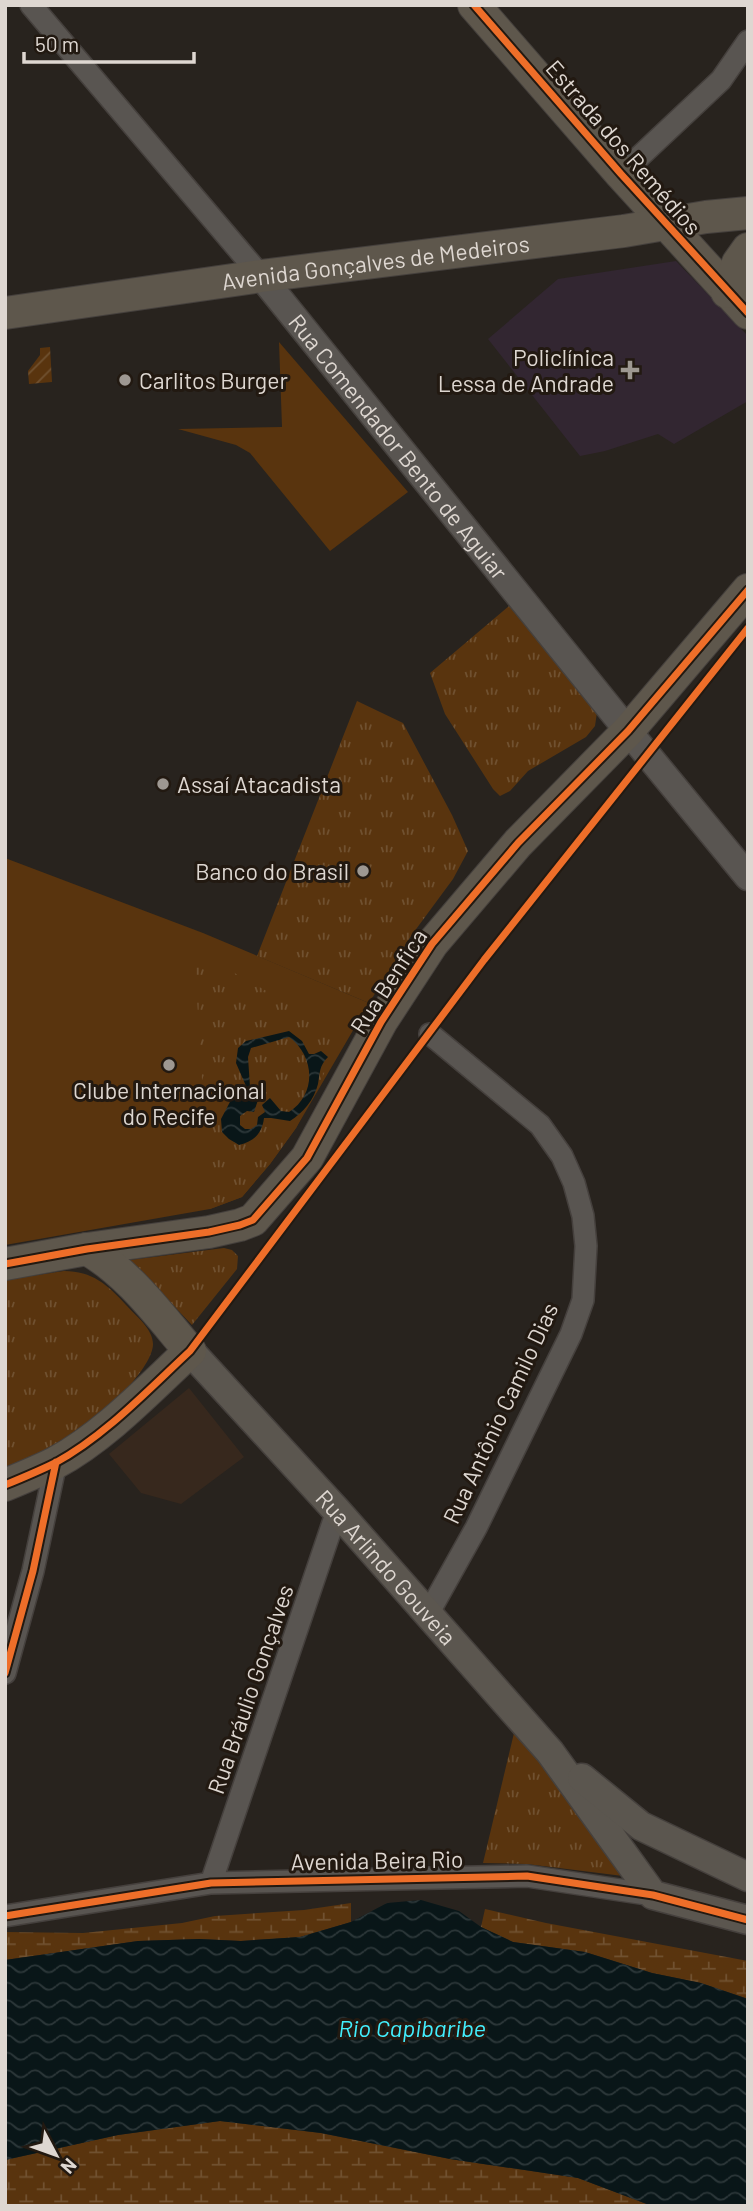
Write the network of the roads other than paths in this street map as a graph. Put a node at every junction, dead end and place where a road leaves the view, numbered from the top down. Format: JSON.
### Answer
{"nodes":[{"id":1,"x":31,"y":5,"type":"edge"},
{"id":2,"x":474,"y":5,"type":"edge"},
{"id":3,"x":748,"y":41,"type":"edge"},
{"id":4,"x":621,"y":174,"type":"junction"},
{"id":5,"x":748,"y":213,"type":"edge"},
{"id":6,"x":666,"y":224,"type":"junction"},
{"id":7,"x":748,"y":249,"type":"edge"},
{"id":8,"x":261,"y":276,"type":"junction"},
{"id":9,"x":738,"y":302,"type":"edge"},
{"id":10,"x":5,"y":313,"type":"edge"},
{"id":11,"x":748,"y":590,"type":"edge"},
{"id":12,"x":628,"y":731,"type":"junction"},
{"id":13,"x":748,"y":877,"type":"edge"},
{"id":14,"x":430,"y":1034,"type":"dead end"},
{"id":15,"x":87,"y":1249,"type":"junction"},
{"id":16,"x":5,"y":1264,"type":"edge"},
{"id":17,"x":190,"y":1351,"type":"junction"},
{"id":18,"x":158,"y":1381,"type":"junction"},
{"id":19,"x":220,"y":1385,"type":"junction"},
{"id":20,"x":56,"y":1462,"type":"junction"},
{"id":21,"x":5,"y":1485,"type":"edge"},
{"id":22,"x":337,"y":1511,"type":"junction"},
{"id":23,"x":428,"y":1615,"type":"junction"},
{"id":24,"x":5,"y":1673,"type":"edge"},
{"id":25,"x":550,"y":1752,"type":"junction"},
{"id":26,"x":748,"y":1877,"type":"edge"},
{"id":27,"x":211,"y":1883,"type":"junction"},
{"id":28,"x":653,"y":1895,"type":"junction"},
{"id":29,"x":5,"y":1916,"type":"edge"},
{"id":30,"x":748,"y":1920,"type":"edge"}],
"edges":[{"from":1,"to":8,"type":"street","name":"Rua Comendador Bento de Aguiar"},
{"from":2,"to":4,"type":"main road","name":"Estrada dos Remédios"},
{"from":3,"to":4,"type":"street"},
{"from":4,"to":6,"type":"main road","name":"Estrada dos Remédios"},
{"from":5,"to":6,"type":"main road","name":"Avenida Gonçalves de Medeiros"},
{"from":6,"to":8,"type":"main road","name":"Avenida Gonçalves de Medeiros"},
{"from":6,"to":9,"type":"main road","name":"Estrada dos Remédios"},
{"from":7,"to":9,"type":"main road"},
{"from":8,"to":10,"type":"main road","name":"Avenida Gonçalves de Medeiros"},
{"from":8,"to":12,"type":"street","name":"Rua Comendador Bento de Aguiar"},
{"from":11,"to":12,"type":"main road","name":"Rua Benfica"},
{"from":12,"to":13,"type":"street","name":"Rua Comendador Bento de Aguiar"},
{"from":12,"to":15,"type":"main road","name":"Rua Benfica"},
{"from":14,"to":23,"type":"street","name":"Rua Antônio Camilo Dias"},
{"from":15,"to":16,"type":"main road","name":"Rua Benfica"},
{"from":15,"to":17,"type":"main road"},
{"from":17,"to":18,"type":"main road"},
{"from":17,"to":19,"type":"main road","name":"Rua Arlindo Gouveia"},
{"from":18,"to":19,"type":"main road"},
{"from":18,"to":20,"type":"main road"},
{"from":19,"to":22,"type":"main road","name":"Rua Arlindo Gouveia"},
{"from":20,"to":21,"type":"main road"},
{"from":20,"to":24,"type":"street"},
{"from":22,"to":23,"type":"main road","name":"Rua Arlindo Gouveia"},
{"from":22,"to":27,"type":"street","name":"Rua Bráulio Gonçalves"},
{"from":23,"to":25,"type":"main road","name":"Rua Arlindo Gouveia"},
{"from":25,"to":26,"type":"main road","name":"Rua Arlindo Gouveia"},
{"from":25,"to":28,"type":"main road","name":"Rua Arlindo Gouveia"},
{"from":27,"to":28,"type":"street","name":"Avenida Beira Rio"},
{"from":27,"to":29,"type":"street","name":"Avenida Beira Rio"},
{"from":28,"to":30,"type":"main road","name":"Avenida Beira Rio"}]}
